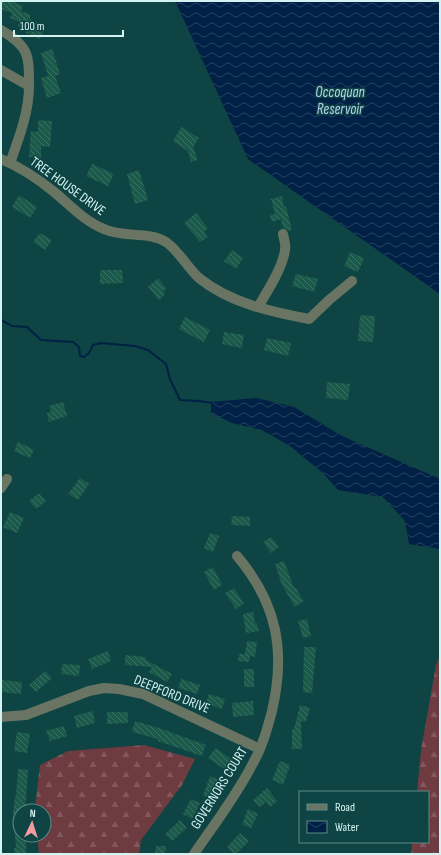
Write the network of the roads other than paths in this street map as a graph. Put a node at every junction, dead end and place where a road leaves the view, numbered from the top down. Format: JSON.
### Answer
{"nodes":[{"id":1,"x":1,"y":30,"type":"edge"},
{"id":2,"x":1,"y":70,"type":"edge"},
{"id":3,"x":29,"y":86,"type":"junction"},
{"id":4,"x":5,"y":161,"type":"edge"},
{"id":5,"x":283,"y":234,"type":"dead end"},
{"id":6,"x":352,"y":281,"type":"dead end"},
{"id":7,"x":258,"y":307,"type":"junction"},
{"id":8,"x":8,"y":478,"type":"dead end"},
{"id":9,"x":1,"y":488,"type":"edge"},
{"id":10,"x":237,"y":556,"type":"dead end"},
{"id":11,"x":1,"y":717,"type":"edge"},
{"id":12,"x":260,"y":748,"type":"junction"},
{"id":13,"x":194,"y":854,"type":"edge"}],
"edges":[{"from":1,"to":3,"type":"street"},
{"from":2,"to":3,"type":"street"},
{"from":3,"to":4,"type":"street"},
{"from":4,"to":7,"type":"street","name":"TREE HOUSE DRIVE"},
{"from":5,"to":7,"type":"street"},
{"from":6,"to":7,"type":"street","name":"TREE HOUSE DRIVE"},
{"from":8,"to":9,"type":"street"},
{"from":10,"to":12,"type":"street","name":"GOVERNORS COURT"},
{"from":11,"to":12,"type":"street","name":"DEEPFORD DRIVE"},
{"from":12,"to":13,"type":"street","name":"GOVERNORS COURT"}]}
